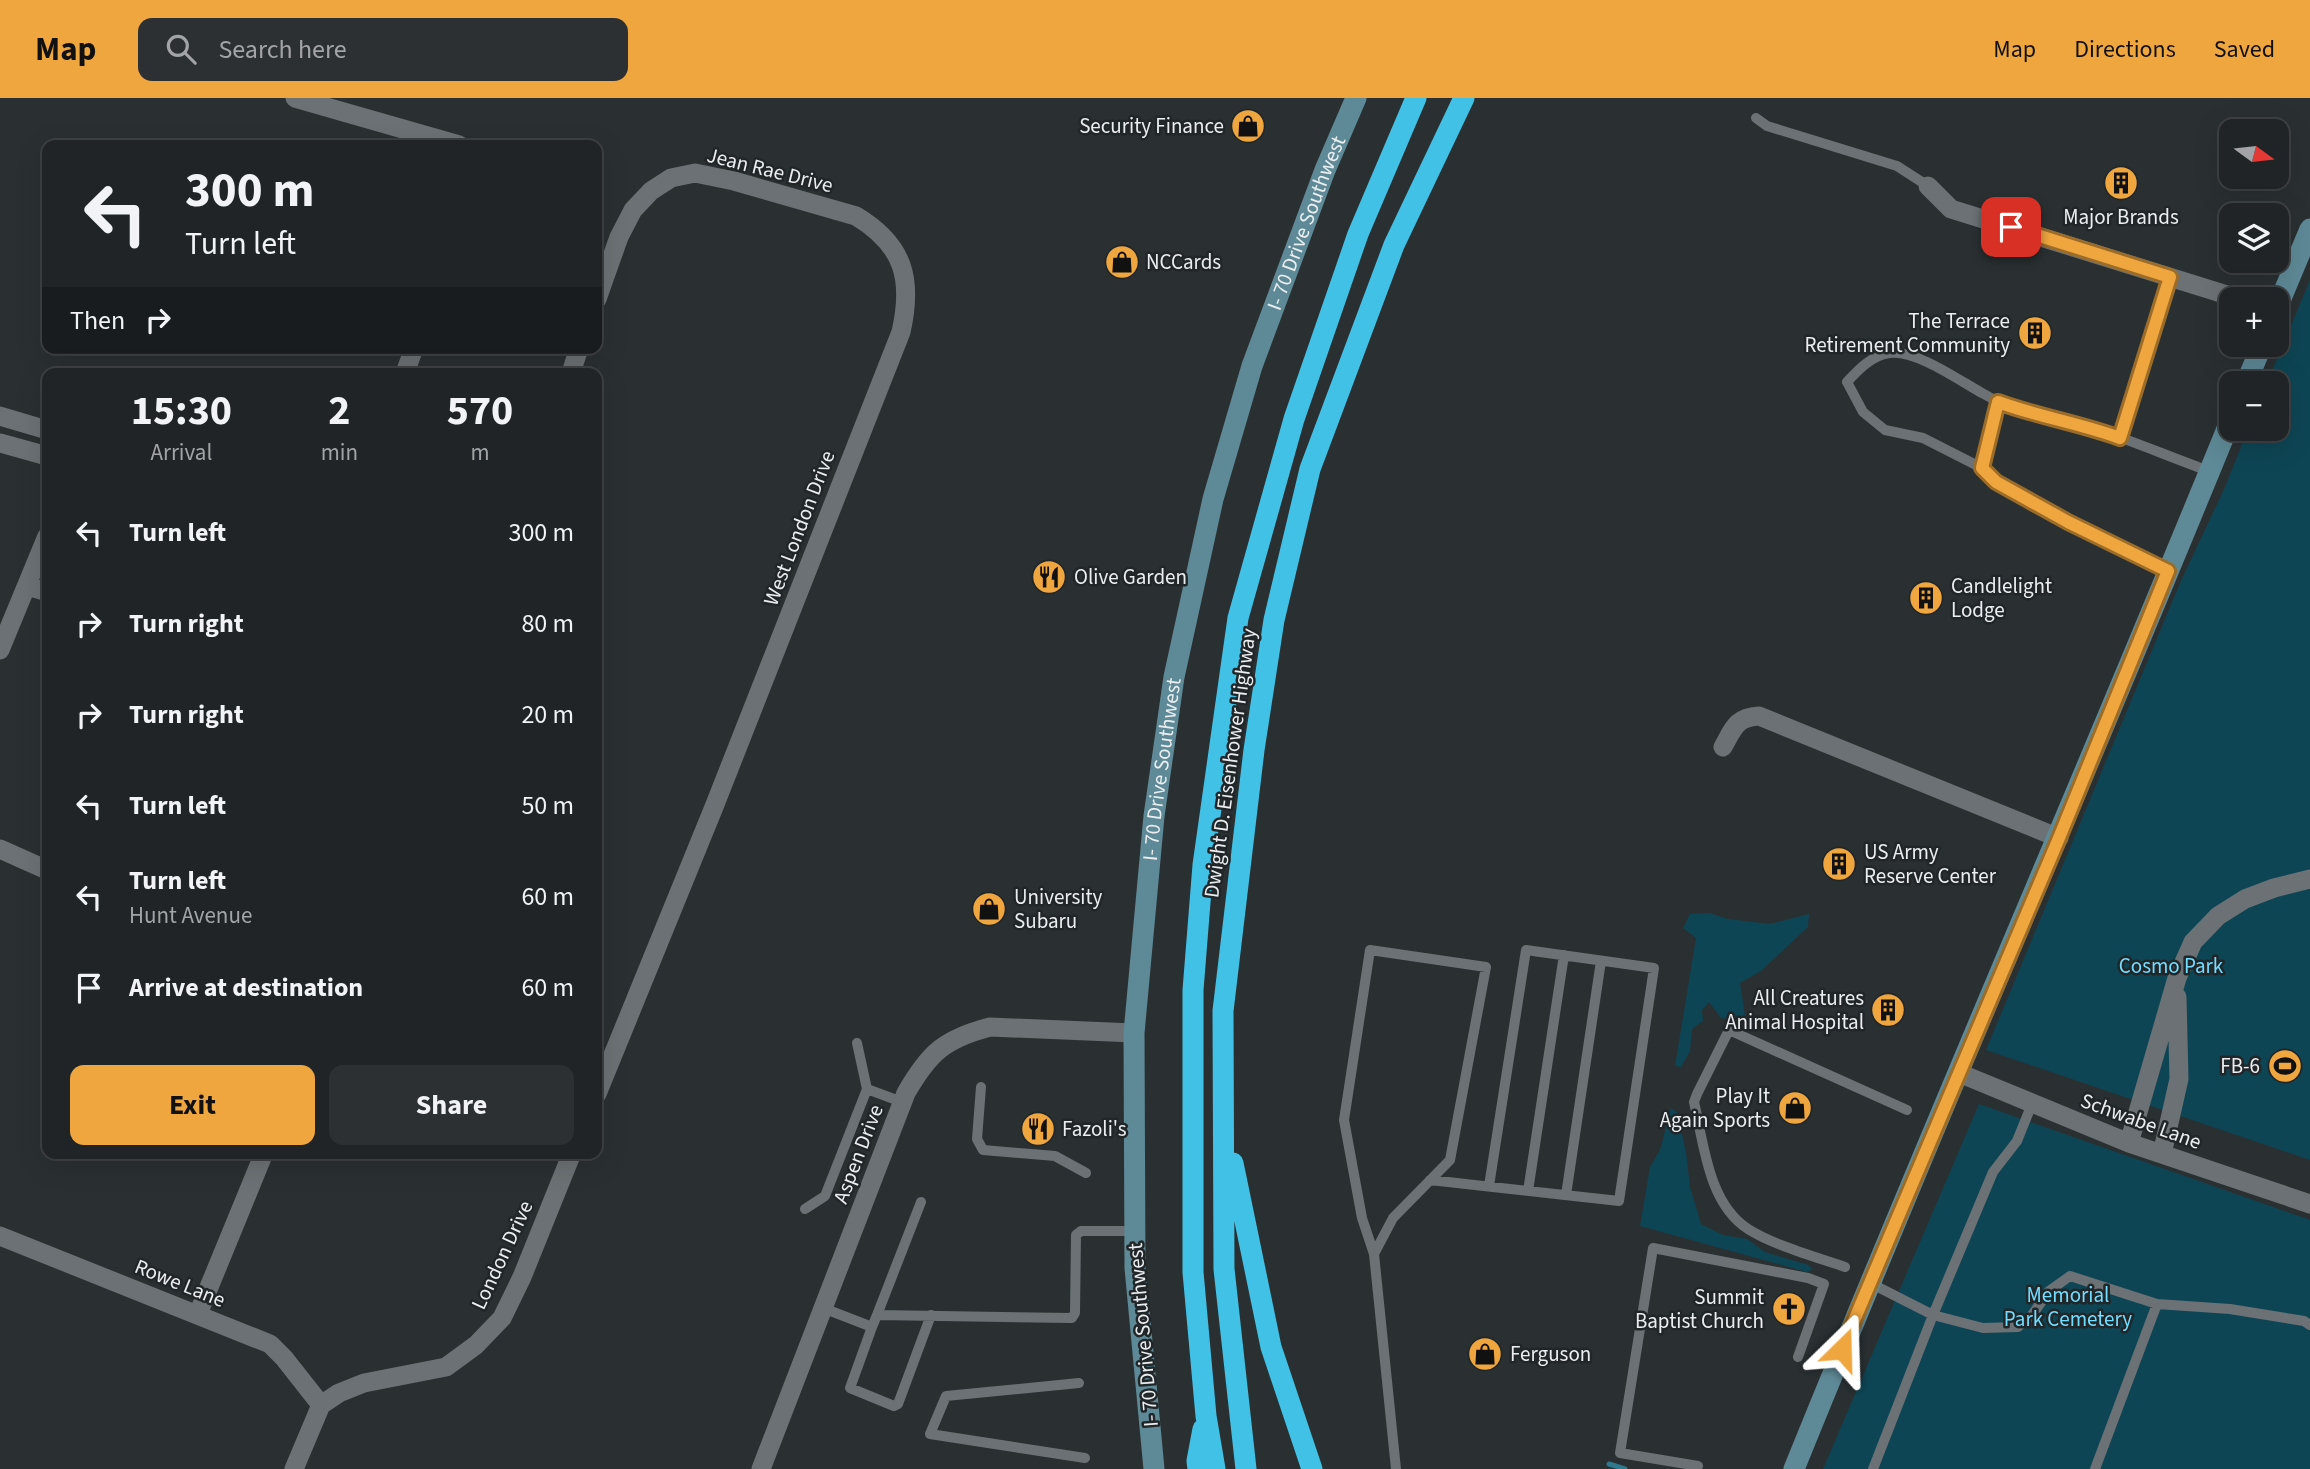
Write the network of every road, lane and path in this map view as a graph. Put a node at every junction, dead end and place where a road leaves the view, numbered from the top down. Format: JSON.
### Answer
{"nodes":[{"id":1,"x":295,"y":98,"type":"edge"},
{"id":2,"x":1356,"y":98,"type":"edge"},
{"id":3,"x":1416,"y":98,"type":"edge"},
{"id":4,"x":1464,"y":98,"type":"edge"},
{"id":5,"x":1756,"y":118,"type":"dead end"},
{"id":6,"x":442,"y":140,"type":"edge"},
{"id":7,"x":1928,"y":186,"type":"joint"},
{"id":8,"x":2310,"y":229,"type":"edge"},
{"id":9,"x":901,"y":261,"type":"joint"},
{"id":10,"x":2170,"y":277,"type":"junction"},
{"id":11,"x":602,"y":285,"type":"edge"},
{"id":12,"x":2286,"y":287,"type":"edge"},
{"id":13,"x":2219,"y":292,"type":"edge"},
{"id":14,"x":1998,"y":402,"type":"junction"},
{"id":15,"x":0,"y":416,"type":"edge"},
{"id":16,"x":42,"y":429,"type":"edge"},
{"id":17,"x":2120,"y":438,"type":"junction"},
{"id":18,"x":2222,"y":441,"type":"edge"},
{"id":19,"x":0,"y":443,"type":"edge"},
{"id":20,"x":42,"y":455,"type":"edge"},
{"id":21,"x":1982,"y":468,"type":"junction"},
{"id":22,"x":2210,"y":471,"type":"junction"},
{"id":23,"x":42,"y":548,"type":"edge"},
{"id":24,"x":2168,"y":571,"type":"junction"},
{"id":25,"x":27,"y":586,"type":"junction"},
{"id":26,"x":42,"y":590,"type":"edge"},
{"id":27,"x":0,"y":650,"type":"edge"},
{"id":28,"x":1723,"y":747,"type":"dead end"},
{"id":29,"x":2059,"y":838,"type":"junction"},
{"id":30,"x":0,"y":849,"type":"edge"},
{"id":31,"x":42,"y":868,"type":"edge"},
{"id":32,"x":2310,"y":879,"type":"edge"},
{"id":33,"x":1564,"y":955,"type":"junction"},
{"id":34,"x":1601,"y":961,"type":"junction"},
{"id":35,"x":2177,"y":978,"type":"junction"},
{"id":36,"x":1134,"y":1033,"type":"junction"},
{"id":37,"x":857,"y":1043,"type":"dead end"},
{"id":38,"x":1959,"y":1073,"type":"junction"},
{"id":39,"x":602,"y":1082,"type":"edge"},
{"id":40,"x":981,"y":1087,"type":"dead end"},
{"id":41,"x":867,"y":1089,"type":"junction"},
{"id":42,"x":902,"y":1102,"type":"junction"},
{"id":43,"x":2032,"y":1104,"type":"junction"},
{"id":44,"x":1907,"y":1110,"type":"dead end"},
{"id":45,"x":1224,"y":1121,"type":"junction"},
{"id":46,"x":2129,"y":1143,"type":"junction"},
{"id":47,"x":2162,"y":1154,"type":"junction"},
{"id":48,"x":262,"y":1159,"type":"edge"},
{"id":49,"x":570,"y":1159,"type":"edge"},
{"id":50,"x":1086,"y":1172,"type":"dead end"},
{"id":51,"x":1430,"y":1180,"type":"junction"},
{"id":52,"x":1489,"y":1186,"type":"junction"},
{"id":53,"x":1528,"y":1191,"type":"junction"},
{"id":54,"x":1566,"y":1195,"type":"junction"},
{"id":55,"x":921,"y":1202,"type":"dead end"},
{"id":56,"x":2310,"y":1204,"type":"edge"},
{"id":57,"x":805,"y":1209,"type":"dead end"},
{"id":58,"x":1134,"y":1231,"type":"junction"},
{"id":59,"x":0,"y":1236,"type":"edge"},
{"id":60,"x":1374,"y":1254,"type":"junction"},
{"id":61,"x":1844,"y":1267,"type":"dead end"},
{"id":62,"x":1869,"y":1283,"type":"junction"},
{"id":63,"x":2157,"y":1304,"type":"junction"},
{"id":64,"x":823,"y":1308,"type":"junction"},
{"id":65,"x":198,"y":1314,"type":"junction"},
{"id":66,"x":877,"y":1315,"type":"junction"},
{"id":67,"x":931,"y":1315,"type":"junction"},
{"id":68,"x":1933,"y":1315,"type":"junction"},
{"id":69,"x":2310,"y":1325,"type":"edge"},
{"id":70,"x":872,"y":1327,"type":"junction"},
{"id":71,"x":1798,"y":1357,"type":"dead end"},
{"id":72,"x":1079,"y":1383,"type":"dead end"},
{"id":73,"x":321,"y":1405,"type":"junction"},
{"id":74,"x":1206,"y":1416,"type":"junction"},
{"id":75,"x":1085,"y":1458,"type":"dead end"},
{"id":76,"x":1698,"y":1466,"type":"dead end"},
{"id":77,"x":294,"y":1469,"type":"edge"},
{"id":78,"x":761,"y":1469,"type":"edge"},
{"id":79,"x":1154,"y":1469,"type":"edge"},
{"id":80,"x":1198,"y":1469,"type":"edge"},
{"id":81,"x":1215,"y":1469,"type":"edge"},
{"id":82,"x":1246,"y":1469,"type":"edge"},
{"id":83,"x":1312,"y":1469,"type":"edge"},
{"id":84,"x":1396,"y":1469,"type":"edge"},
{"id":85,"x":1794,"y":1469,"type":"edge"},
{"id":86,"x":1873,"y":1469,"type":"edge"},
{"id":87,"x":2095,"y":1469,"type":"edge"}],
"edges":[{"from":1,"to":6,"type":"street"},
{"from":2,"to":36,"type":"street","name":"I- 70 Drive Southwest"},
{"from":3,"to":74,"type":"highway","name":"Dwight D. Eisenhower Highway"},
{"from":4,"to":45,"type":"highway","name":"Dwight D. Eisenhower Highway"},
{"from":5,"to":7,"type":"lane"},
{"from":7,"to":10,"type":"street"},
{"from":8,"to":12,"type":"street"},
{"from":9,"to":11,"type":"street","name":"Jean Rae Drive"},
{"from":9,"to":39,"type":"street","name":"West London Drive"},
{"from":10,"to":13,"type":"street"},
{"from":10,"to":17,"type":"lane"},
{"from":14,"to":17,"type":"lane"},
{"from":14,"to":21,"type":"lane"},
{"from":14,"to":21,"type":"lane"},
{"from":15,"to":16,"type":"street"},
{"from":17,"to":22,"type":"lane"},
{"from":18,"to":22,"type":"street"},
{"from":19,"to":20,"type":"street"},
{"from":21,"to":24,"type":"lane"},
{"from":22,"to":24,"type":"street"},
{"from":23,"to":25,"type":"street"},
{"from":24,"to":29,"type":"street"},
{"from":25,"to":26,"type":"street"},
{"from":25,"to":27,"type":"street"},
{"from":28,"to":29,"type":"street"},
{"from":29,"to":38,"type":"street"},
{"from":30,"to":31,"type":"street"},
{"from":32,"to":35,"type":"street"},
{"from":33,"to":34,"type":"lane"},
{"from":33,"to":52,"type":"lane"},
{"from":33,"to":53,"type":"lane"},
{"from":34,"to":54,"type":"lane"},
{"from":34,"to":54,"type":"lane"},
{"from":35,"to":46,"type":"street"},
{"from":35,"to":47,"type":"street"},
{"from":36,"to":42,"type":"street","name":"Aspen Drive"},
{"from":36,"to":58,"type":"street","name":"I- 70 Drive Southwest"},
{"from":37,"to":41,"type":"lane"},
{"from":38,"to":43,"type":"street","name":"Schwabe Lane"},
{"from":38,"to":62,"type":"street"},
{"from":40,"to":50,"type":"lane"},
{"from":41,"to":42,"type":"lane"},
{"from":41,"to":57,"type":"lane"},
{"from":42,"to":64,"type":"street","name":"Aspen Drive"},
{"from":43,"to":46,"type":"street","name":"Schwabe Lane"},
{"from":43,"to":68,"type":"lane"},
{"from":44,"to":61,"type":"lane"},
{"from":45,"to":82,"type":"highway","name":"Dwight D. Eisenhower Highway"},
{"from":45,"to":83,"type":"highway"},
{"from":46,"to":47,"type":"street","name":"Schwabe Lane"},
{"from":47,"to":56,"type":"street","name":"Schwabe Lane"},
{"from":48,"to":65,"type":"street"},
{"from":49,"to":73,"type":"street","name":"London Drive"},
{"from":51,"to":52,"type":"lane"},
{"from":51,"to":60,"type":"lane"},
{"from":51,"to":60,"type":"lane"},
{"from":52,"to":53,"type":"lane"},
{"from":53,"to":54,"type":"lane"},
{"from":55,"to":66,"type":"lane"},
{"from":58,"to":67,"type":"lane"},
{"from":58,"to":79,"type":"street","name":"I- 70 Drive Southwest"},
{"from":59,"to":65,"type":"street","name":"Rowe Lane"},
{"from":60,"to":84,"type":"lane"},
{"from":62,"to":68,"type":"lane"},
{"from":62,"to":85,"type":"street"},
{"from":63,"to":68,"type":"lane"},
{"from":63,"to":69,"type":"lane"},
{"from":63,"to":87,"type":"lane"},
{"from":64,"to":70,"type":"lane"},
{"from":64,"to":78,"type":"street","name":"Aspen Drive"},
{"from":65,"to":73,"type":"street","name":"Rowe Lane"},
{"from":66,"to":67,"type":"lane"},
{"from":66,"to":70,"type":"lane"},
{"from":67,"to":70,"type":"lane"},
{"from":68,"to":86,"type":"lane"},
{"from":71,"to":76,"type":"lane"},
{"from":72,"to":75,"type":"lane"},
{"from":73,"to":77,"type":"street"},
{"from":74,"to":80,"type":"highway"},
{"from":74,"to":81,"type":"highway","name":"Dwight D. Eisenhower Highway"}]}
